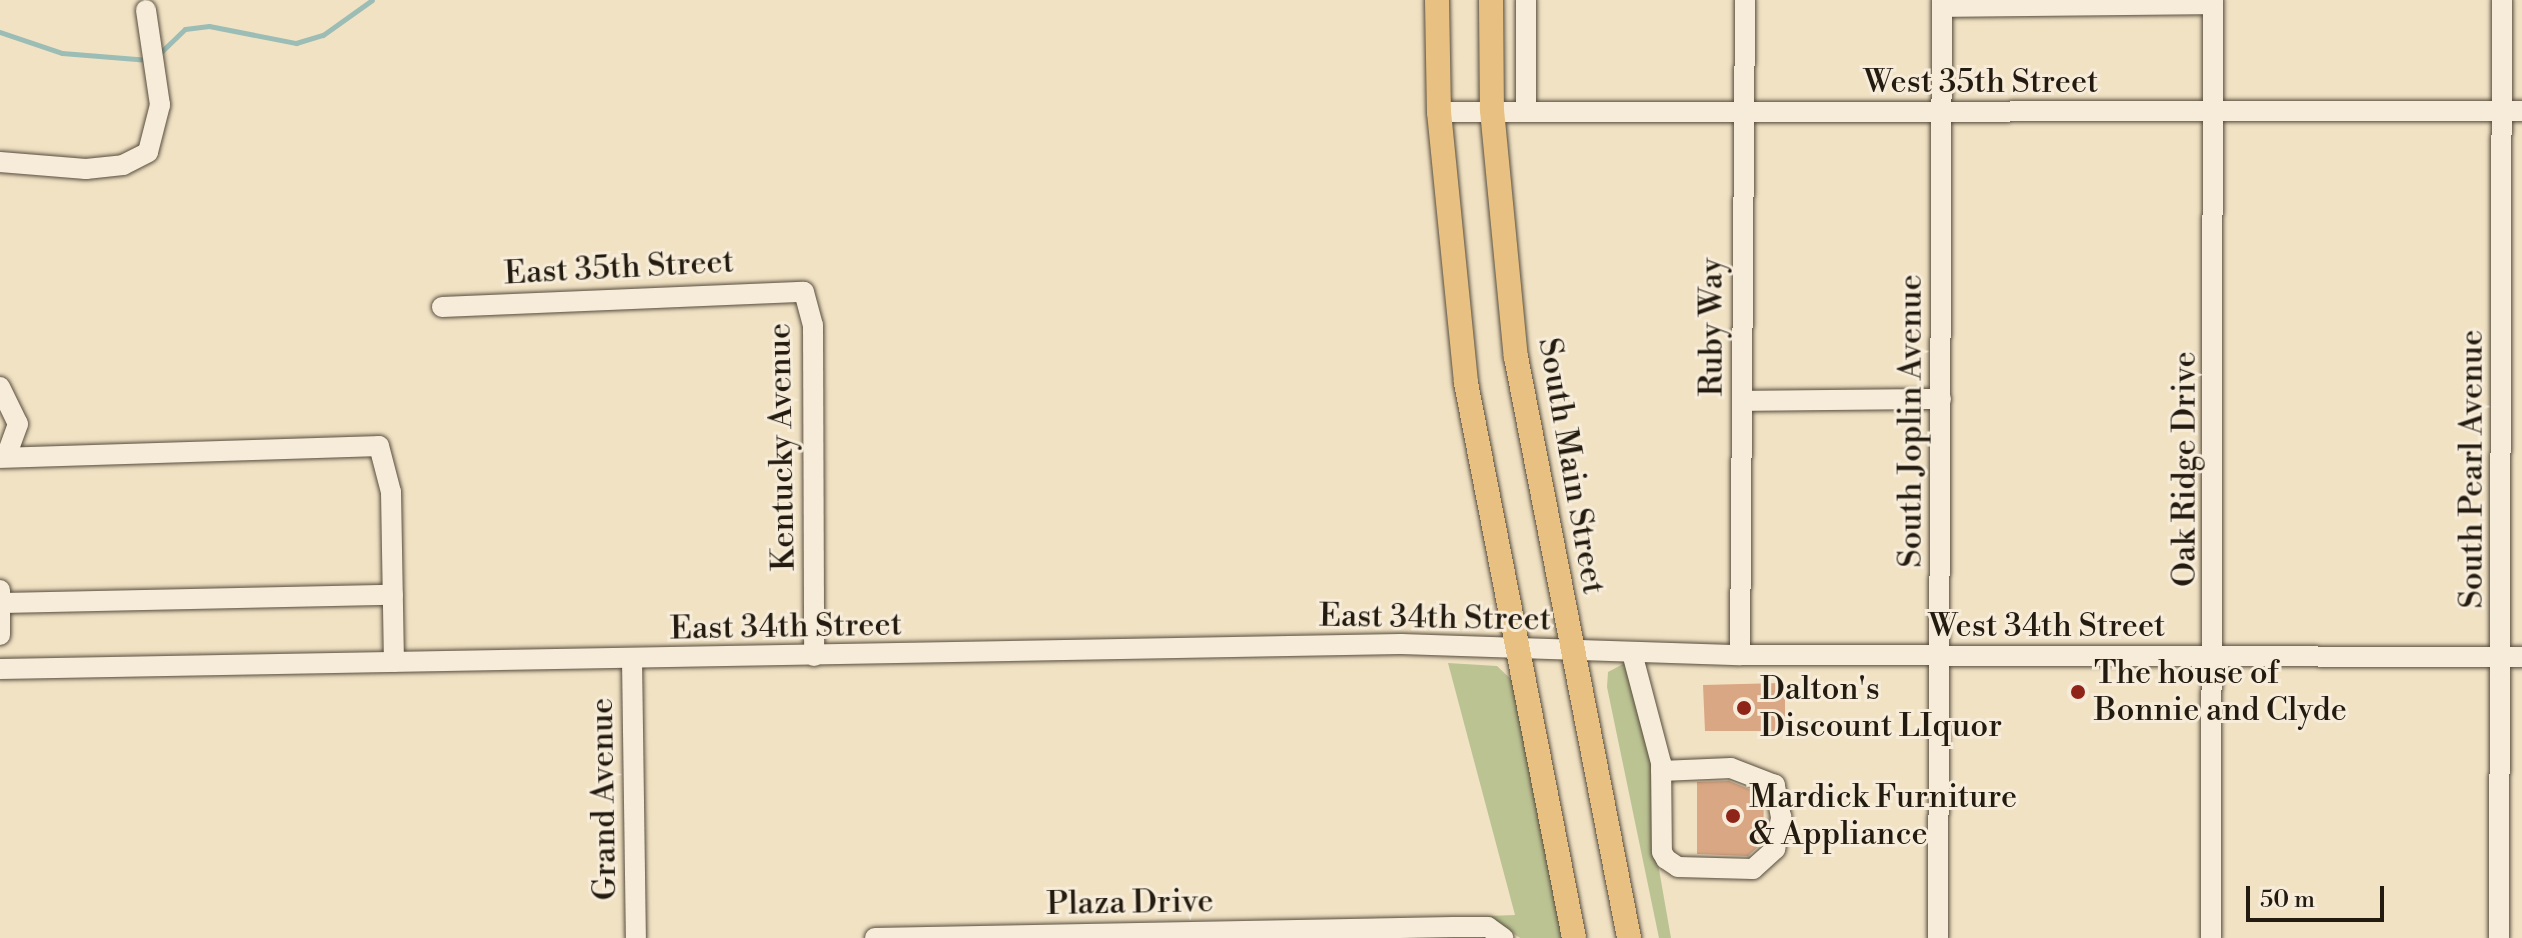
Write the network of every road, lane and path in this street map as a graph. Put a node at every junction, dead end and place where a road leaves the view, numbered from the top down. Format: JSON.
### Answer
{"nodes":[{"id":1,"x":1437,"y":0,"type":"edge"},
{"id":2,"x":1491,"y":0,"type":"edge"},
{"id":3,"x":1526,"y":0,"type":"edge"},
{"id":4,"x":1745,"y":0,"type":"edge"},
{"id":5,"x":2502,"y":0,"type":"edge"},
{"id":6,"x":2213,"y":2,"type":"edge"},
{"id":7,"x":1942,"y":3,"type":"edge"},
{"id":8,"x":146,"y":10,"type":"dead end"},
{"id":9,"x":1526,"y":107,"type":"junction"},
{"id":10,"x":1492,"y":110,"type":"junction"},
{"id":11,"x":1744,"y":110,"type":"junction"},
{"id":12,"x":2512,"y":111,"type":"edge"},
{"id":13,"x":1439,"y":112,"type":"junction"},
{"id":14,"x":1941,"y":112,"type":"junction"},
{"id":15,"x":2213,"y":112,"type":"junction"},
{"id":16,"x":0,"y":162,"type":"edge"},
{"id":17,"x":799,"y":290,"type":"joint"},
{"id":18,"x":442,"y":307,"type":"dead end"},
{"id":19,"x":0,"y":387,"type":"edge"},
{"id":20,"x":1941,"y":399,"type":"junction"},
{"id":21,"x":1742,"y":401,"type":"junction"},
{"id":22,"x":3,"y":457,"type":"edge"},
{"id":23,"x":0,"y":590,"type":"edge"},
{"id":24,"x":393,"y":595,"type":"junction"},
{"id":25,"x":1,"y":603,"type":"edge"},
{"id":26,"x":0,"y":635,"type":"edge"},
{"id":27,"x":1513,"y":649,"type":"junction"},
{"id":28,"x":1572,"y":651,"type":"junction"},
{"id":29,"x":1632,"y":653,"type":"junction"},
{"id":30,"x":1740,"y":655,"type":"junction"},
{"id":31,"x":814,"y":656,"type":"junction"},
{"id":32,"x":1940,"y":656,"type":"junction"},
{"id":33,"x":2214,"y":657,"type":"junction"},
{"id":34,"x":2512,"y":657,"type":"edge"},
{"id":35,"x":632,"y":659,"type":"junction"},
{"id":36,"x":394,"y":662,"type":"junction"},
{"id":37,"x":0,"y":669,"type":"edge"},
{"id":38,"x":1661,"y":771,"type":"junction"},
{"id":39,"x":636,"y":938,"type":"edge"},
{"id":40,"x":875,"y":938,"type":"edge"},
{"id":41,"x":1503,"y":938,"type":"edge"},
{"id":42,"x":1574,"y":938,"type":"edge"},
{"id":43,"x":1629,"y":938,"type":"edge"},
{"id":44,"x":1938,"y":938,"type":"edge"},
{"id":45,"x":2211,"y":938,"type":"edge"},
{"id":46,"x":2499,"y":938,"type":"edge"}],
"edges":[{"from":1,"to":13,"type":"main road"},
{"from":2,"to":10,"type":"main road","name":"South Main Street"},
{"from":3,"to":9,"type":"street"},
{"from":4,"to":11,"type":"street","name":"Ruby Way"},
{"from":5,"to":12,"type":"street","name":"South Pearl Avenue"},
{"from":6,"to":7,"type":"street"},
{"from":6,"to":15,"type":"street","name":"Oak Ridge Drive"},
{"from":7,"to":14,"type":"street","name":"South Joplin Avenue"},
{"from":8,"to":16,"type":"street"},
{"from":9,"to":10,"type":"street","name":"West 35th Street"},
{"from":9,"to":11,"type":"street","name":"West 35th Street"},
{"from":10,"to":13,"type":"street","name":"West 35th Street"},
{"from":10,"to":28,"type":"main road","name":"South Main Street"},
{"from":11,"to":14,"type":"street","name":"West 35th Street"},
{"from":11,"to":21,"type":"street","name":"Ruby Way"},
{"from":12,"to":15,"type":"street","name":"West 35th Street"},
{"from":12,"to":34,"type":"street","name":"South Pearl Avenue"},
{"from":13,"to":27,"type":"main road"},
{"from":14,"to":15,"type":"street","name":"West 35th Street"},
{"from":14,"to":20,"type":"street","name":"South Joplin Avenue"},
{"from":15,"to":33,"type":"street","name":"Oak Ridge Drive"},
{"from":17,"to":18,"type":"street","name":"East 35th Street"},
{"from":17,"to":31,"type":"street","name":"Kentucky Avenue"},
{"from":19,"to":22,"type":"street"},
{"from":20,"to":21,"type":"street"},
{"from":20,"to":32,"type":"street","name":"South Joplin Avenue"},
{"from":21,"to":30,"type":"street","name":"Ruby Way"},
{"from":22,"to":24,"type":"street"},
{"from":23,"to":25,"type":"street"},
{"from":24,"to":25,"type":"street"},
{"from":24,"to":36,"type":"street"},
{"from":25,"to":26,"type":"street"},
{"from":27,"to":28,"type":"street","name":"East 34th Street"},
{"from":27,"to":31,"type":"street","name":"East 34th Street"},
{"from":27,"to":42,"type":"main road"},
{"from":28,"to":29,"type":"street","name":"West 34th Street"},
{"from":28,"to":43,"type":"main road","name":"South Main Street"},
{"from":29,"to":30,"type":"street","name":"West 34th Street"},
{"from":29,"to":38,"type":"street"},
{"from":30,"to":32,"type":"street","name":"West 34th Street"},
{"from":31,"to":35,"type":"street","name":"East 34th Street"},
{"from":32,"to":33,"type":"street","name":"West 34th Street"},
{"from":32,"to":44,"type":"street","name":"South Joplin Avenue"},
{"from":33,"to":34,"type":"street","name":"West 34th Street"},
{"from":33,"to":45,"type":"street","name":"Oak Ridge Drive"},
{"from":34,"to":46,"type":"street","name":"South Pearl Avenue"},
{"from":35,"to":36,"type":"street","name":"East 34th Street"},
{"from":35,"to":39,"type":"street","name":"Grand Avenue"},
{"from":36,"to":37,"type":"street","name":"East 34th Street"},
{"from":38,"to":38,"type":"street"},
{"from":40,"to":41,"type":"street","name":"Plaza Drive"}]}
